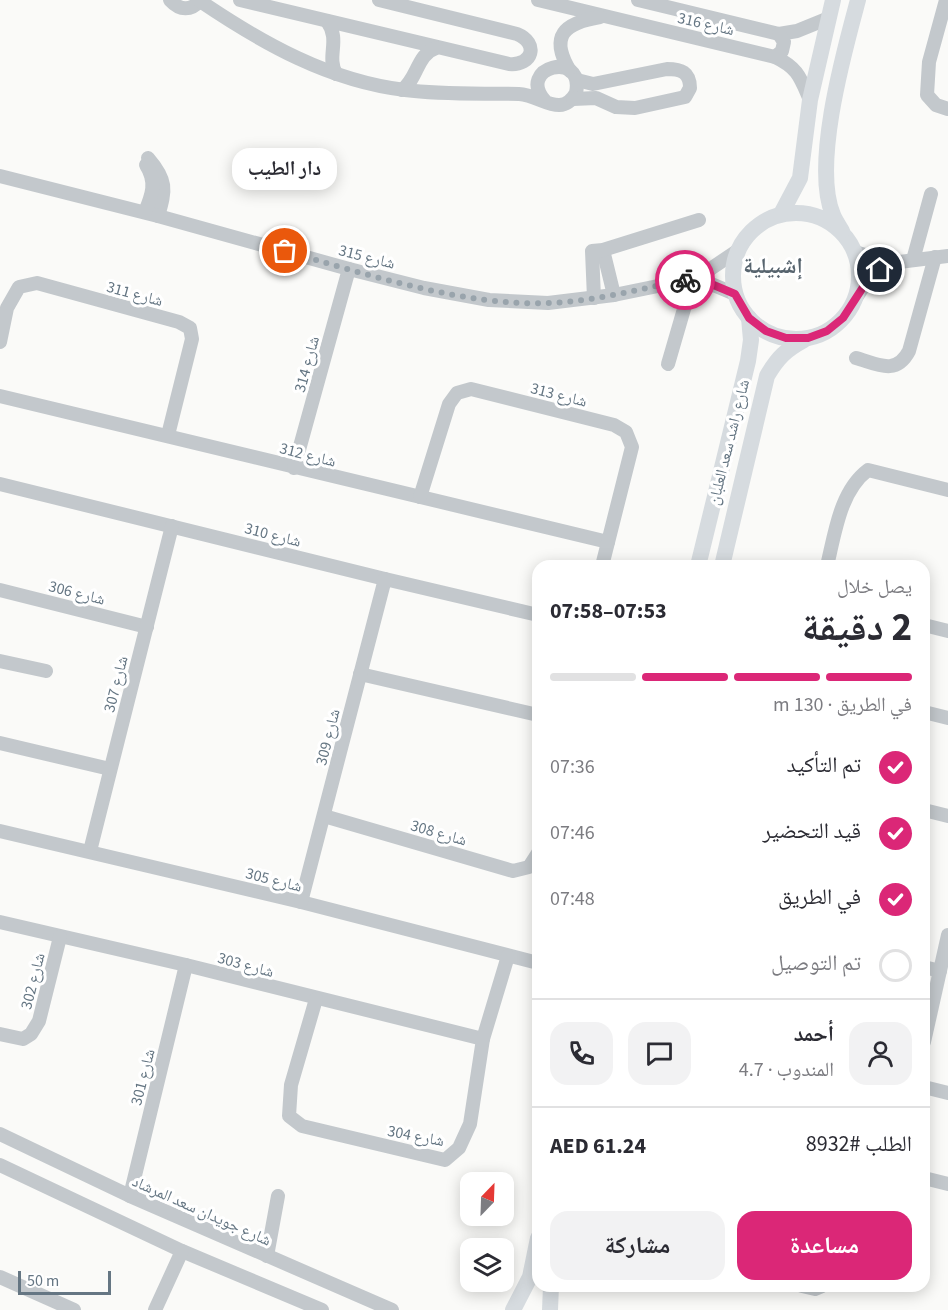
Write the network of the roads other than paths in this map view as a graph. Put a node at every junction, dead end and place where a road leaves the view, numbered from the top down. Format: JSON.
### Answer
{"nodes":[{"id":1,"x":170,"y":0,"type":"edge"},
{"id":2,"x":240,"y":0,"type":"edge"},
{"id":3,"x":379,"y":0,"type":"edge"},
{"id":4,"x":538,"y":0,"type":"edge"},
{"id":5,"x":638,"y":0,"type":"edge"},
{"id":6,"x":833,"y":0,"type":"edge"},
{"id":7,"x":858,"y":0,"type":"edge"},
{"id":8,"x":946,"y":0,"type":"edge"},
{"id":9,"x":200,"y":1,"type":"edge"},
{"id":10,"x":416,"y":5,"type":"edge"},
{"id":11,"x":605,"y":16,"type":"junction"},
{"id":12,"x":829,"y":18,"type":"junction"},
{"id":13,"x":327,"y":21,"type":"junction"},
{"id":14,"x":779,"y":34,"type":"junction"},
{"id":15,"x":436,"y":48,"type":"junction"},
{"id":16,"x":775,"y":57,"type":"junction"},
{"id":17,"x":336,"y":75,"type":"junction"},
{"id":18,"x":573,"y":75,"type":"junction"},
{"id":19,"x":402,"y":90,"type":"junction"},
{"id":20,"x":573,"y":99,"type":"junction"},
{"id":21,"x":810,"y":100,"type":"junction"},
{"id":22,"x":545,"y":101,"type":"junction"},
{"id":23,"x":948,"y":109,"type":"edge"},
{"id":24,"x":146,"y":161,"type":"dead end"},
{"id":25,"x":0,"y":176,"type":"edge"},
{"id":26,"x":931,"y":194,"type":"dead end"},
{"id":27,"x":152,"y":214,"type":"junction"},
{"id":28,"x":781,"y":214,"type":"junction"},
{"id":29,"x":699,"y":220,"type":"dead end"},
{"id":30,"x":844,"y":234,"type":"junction"},
{"id":31,"x":598,"y":250,"type":"junction"},
{"id":32,"x":737,"y":251,"type":"junction"},
{"id":33,"x":855,"y":252,"type":"junction"},
{"id":34,"x":941,"y":257,"type":"edge"},
{"id":35,"x":913,"y":260,"type":"junction"},
{"id":36,"x":891,"y":263,"type":"junction"},
{"id":37,"x":349,"y":269,"type":"junction"},
{"id":38,"x":695,"y":278,"type":"junction"},
{"id":39,"x":735,"y":294,"type":"junction"},
{"id":40,"x":614,"y":295,"type":"junction"},
{"id":41,"x":594,"y":298,"type":"junction"},
{"id":42,"x":854,"y":301,"type":"junction"},
{"id":43,"x":749,"y":318,"type":"junction"},
{"id":44,"x":808,"y":338,"type":"junction"},
{"id":45,"x":0,"y":342,"type":"edge"},
{"id":46,"x":856,"y":357,"type":"dead end"},
{"id":47,"x":668,"y":364,"type":"dead end"},
{"id":48,"x":0,"y":396,"type":"edge"},
{"id":49,"x":168,"y":435,"type":"junction"},
{"id":50,"x":294,"y":468,"type":"junction"},
{"id":51,"x":0,"y":484,"type":"edge"},
{"id":52,"x":948,"y":490,"type":"edge"},
{"id":53,"x":420,"y":497,"type":"junction"},
{"id":54,"x":172,"y":526,"type":"junction"},
{"id":55,"x":608,"y":542,"type":"junction"},
{"id":56,"x":604,"y":560,"type":"edge"},
{"id":57,"x":699,"y":560,"type":"edge"},
{"id":58,"x":723,"y":560,"type":"edge"},
{"id":59,"x":828,"y":560,"type":"edge"},
{"id":60,"x":385,"y":579,"type":"junction"},
{"id":61,"x":0,"y":590,"type":"edge"},
{"id":62,"x":532,"y":614,"type":"edge"},
{"id":63,"x":930,"y":626,"type":"edge"},
{"id":64,"x":147,"y":627,"type":"junction"},
{"id":65,"x":948,"y":631,"type":"edge"},
{"id":66,"x":0,"y":660,"type":"edge"},
{"id":67,"x":46,"y":671,"type":"dead end"},
{"id":68,"x":360,"y":674,"type":"junction"},
{"id":69,"x":930,"y":714,"type":"edge"},
{"id":70,"x":532,"y":715,"type":"edge"},
{"id":71,"x":948,"y":718,"type":"edge"},
{"id":72,"x":0,"y":743,"type":"edge"},
{"id":73,"x":111,"y":769,"type":"junction"},
{"id":74,"x":930,"y":812,"type":"edge"},
{"id":75,"x":324,"y":816,"type":"junction"},
{"id":76,"x":948,"y":816,"type":"edge"},
{"id":77,"x":0,"y":831,"type":"edge"},
{"id":78,"x":90,"y":851,"type":"junction"},
{"id":79,"x":532,"y":862,"type":"edge"},
{"id":80,"x":302,"y":902,"type":"junction"},
{"id":81,"x":0,"y":922,"type":"edge"},
{"id":82,"x":948,"y":935,"type":"edge"},
{"id":83,"x":60,"y":937,"type":"junction"},
{"id":84,"x":508,"y":956,"type":"junction"},
{"id":85,"x":532,"y":962,"type":"edge"},
{"id":86,"x":186,"y":965,"type":"junction"},
{"id":87,"x":930,"y":968,"type":"edge"},
{"id":88,"x":940,"y":971,"type":"junction"},
{"id":89,"x":316,"y":999,"type":"junction"},
{"id":90,"x":930,"y":1015,"type":"edge"},
{"id":91,"x":0,"y":1034,"type":"edge"},
{"id":92,"x":483,"y":1040,"type":"junction"},
{"id":93,"x":930,"y":1088,"type":"edge"},
{"id":94,"x":948,"y":1092,"type":"edge"},
{"id":95,"x":0,"y":1134,"type":"edge"},
{"id":96,"x":0,"y":1165,"type":"edge"},
{"id":97,"x":930,"y":1180,"type":"edge"},
{"id":98,"x":948,"y":1184,"type":"edge"},
{"id":99,"x":130,"y":1196,"type":"junction"},
{"id":100,"x":278,"y":1196,"type":"dead end"},
{"id":101,"x":182,"y":1251,"type":"junction"},
{"id":102,"x":267,"y":1257,"type":"junction"},
{"id":103,"x":532,"y":1266,"type":"edge"},
{"id":104,"x":0,"y":1276,"type":"edge"},
{"id":105,"x":551,"y":1292,"type":"edge"},
{"id":106,"x":74,"y":1310,"type":"edge"},
{"id":107,"x":154,"y":1310,"type":"edge"},
{"id":108,"x":322,"y":1310,"type":"edge"},
{"id":109,"x":392,"y":1310,"type":"edge"},
{"id":110,"x":513,"y":1310,"type":"edge"},
{"id":111,"x":550,"y":1310,"type":"edge"}],
"edges":[{"from":1,"to":9,"type":"street"},
{"from":2,"to":13,"type":"street"},
{"from":3,"to":10,"type":"street"},
{"from":4,"to":11,"type":"street","name":"شارع 316"},
{"from":5,"to":14,"type":"street","name":"شارع 316"},
{"from":6,"to":12,"type":"main road"},
{"from":7,"to":30,"type":"main road"},
{"from":8,"to":23,"type":"street"},
{"from":9,"to":17,"type":"street"},
{"from":10,"to":15,"type":"street"},
{"from":11,"to":16,"type":"street","name":"شارع 316"},
{"from":11,"to":18,"type":"street"},
{"from":12,"to":14,"type":"street","name":"شارع 316"},
{"from":12,"to":21,"type":"main road"},
{"from":13,"to":15,"type":"street"},
{"from":13,"to":17,"type":"street"},
{"from":14,"to":16,"type":"street"},
{"from":15,"to":19,"type":"street"},
{"from":16,"to":21,"type":"street","name":"شارع 316"},
{"from":17,"to":19,"type":"street"},
{"from":18,"to":20,"type":"street"},
{"from":18,"to":20,"type":"street"},
{"from":18,"to":22,"type":"street"},
{"from":19,"to":22,"type":"street"},
{"from":20,"to":22,"type":"street"},
{"from":21,"to":28,"type":"main road"},
{"from":24,"to":27,"type":"street"},
{"from":25,"to":27,"type":"street","name":"شارع 315"},
{"from":26,"to":35,"type":"street"},
{"from":27,"to":37,"type":"street","name":"شارع 315"},
{"from":28,"to":30,"type":"main road"},
{"from":28,"to":32,"type":"main road"},
{"from":29,"to":31,"type":"street"},
{"from":30,"to":33,"type":"main road"},
{"from":31,"to":40,"type":"street"},
{"from":31,"to":41,"type":"street"},
{"from":32,"to":38,"type":"street","name":"شارع 315"},
{"from":32,"to":39,"type":"main road"},
{"from":33,"to":36,"type":"street"},
{"from":33,"to":42,"type":"main road"},
{"from":34,"to":35,"type":"street"},
{"from":34,"to":46,"type":"street"},
{"from":35,"to":36,"type":"street"},
{"from":36,"to":42,"type":"street"},
{"from":37,"to":41,"type":"street","name":"شارع 315"},
{"from":37,"to":50,"type":"street","name":"شارع 314"},
{"from":38,"to":39,"type":"street"},
{"from":38,"to":40,"type":"street","name":"شارع 315"},
{"from":38,"to":47,"type":"street"},
{"from":39,"to":43,"type":"main road"},
{"from":40,"to":41,"type":"street","name":"شارع 315"},
{"from":42,"to":44,"type":"main road"},
{"from":43,"to":44,"type":"main road"},
{"from":43,"to":57,"type":"main road","name":"شارع راشد سعد العلبان"},
{"from":44,"to":58,"type":"main road","name":"شارع راشد سعد العلبان"},
{"from":45,"to":49,"type":"street","name":"شارع 311"},
{"from":48,"to":49,"type":"street","name":"شارع 312"},
{"from":49,"to":50,"type":"street","name":"شارع 312"},
{"from":50,"to":53,"type":"street","name":"شارع 312"},
{"from":51,"to":54,"type":"street","name":"شارع 310"},
{"from":52,"to":59,"type":"street"},
{"from":53,"to":55,"type":"street","name":"شارع 312"},
{"from":53,"to":55,"type":"street","name":"شارع 313"},
{"from":54,"to":60,"type":"street","name":"شارع 310"},
{"from":54,"to":64,"type":"street","name":"شارع 307"},
{"from":55,"to":56,"type":"street","name":"شارع 313"},
{"from":60,"to":62,"type":"street","name":"شارع 310"},
{"from":60,"to":68,"type":"street","name":"شارع 309"},
{"from":61,"to":64,"type":"street","name":"شارع 306"},
{"from":63,"to":65,"type":"street"},
{"from":64,"to":73,"type":"street","name":"شارع 307"},
{"from":66,"to":67,"type":"street"},
{"from":68,"to":70,"type":"street"},
{"from":68,"to":75,"type":"street","name":"شارع 309"},
{"from":69,"to":71,"type":"street"},
{"from":72,"to":73,"type":"street"},
{"from":73,"to":78,"type":"street","name":"شارع 307"},
{"from":74,"to":76,"type":"street"},
{"from":75,"to":79,"type":"street","name":"شارع 308"},
{"from":75,"to":80,"type":"street","name":"شارع 309"},
{"from":77,"to":78,"type":"street","name":"شارع 305"},
{"from":78,"to":80,"type":"street","name":"شارع 305"},
{"from":80,"to":84,"type":"street","name":"شارع 305"},
{"from":81,"to":83,"type":"street","name":"شارع 303"},
{"from":82,"to":88,"type":"street"},
{"from":83,"to":86,"type":"street","name":"شارع 303"},
{"from":83,"to":91,"type":"street","name":"شارع 302"},
{"from":84,"to":85,"type":"street","name":"شارع 305"},
{"from":84,"to":92,"type":"street","name":"شارع 304"},
{"from":86,"to":89,"type":"street","name":"شارع 303"},
{"from":86,"to":99,"type":"street","name":"شارع 301"},
{"from":87,"to":88,"type":"street"},
{"from":88,"to":90,"type":"street"},
{"from":89,"to":92,"type":"street","name":"شارع 303"},
{"from":89,"to":92,"type":"street","name":"شارع 304"},
{"from":93,"to":94,"type":"street"},
{"from":95,"to":99,"type":"street","name":"شارع جويدان سعد المرشاد"},
{"from":96,"to":101,"type":"street"},
{"from":97,"to":98,"type":"street"},
{"from":99,"to":102,"type":"street","name":"شارع جويدان سعد المرشاد"},
{"from":100,"to":102,"type":"street"},
{"from":101,"to":107,"type":"street"},
{"from":101,"to":108,"type":"street"},
{"from":102,"to":109,"type":"street","name":"شارع جويدان سعد المرشاد"},
{"from":103,"to":110,"type":"main road"},
{"from":104,"to":106,"type":"street"},
{"from":105,"to":111,"type":"main road"}]}
